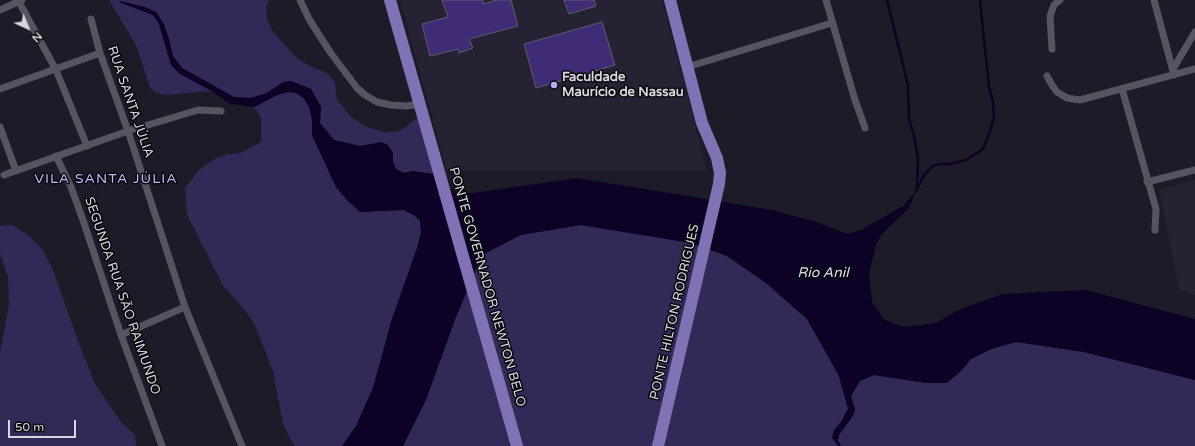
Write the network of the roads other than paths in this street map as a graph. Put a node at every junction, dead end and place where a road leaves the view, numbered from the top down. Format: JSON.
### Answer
{"nodes":[{"id":1,"x":300,"y":0,"type":"edge"},
{"id":2,"x":390,"y":0,"type":"edge"},
{"id":3,"x":670,"y":0,"type":"edge"},
{"id":4,"x":826,"y":0,"type":"edge"},
{"id":5,"x":1060,"y":0,"type":"edge"},
{"id":6,"x":21,"y":1,"type":"edge"},
{"id":7,"x":1155,"y":1,"type":"edge"},
{"id":8,"x":0,"y":10,"type":"edge"},
{"id":9,"x":91,"y":19,"type":"dead end"},
{"id":10,"x":832,"y":23,"type":"junction"},
{"id":11,"x":1195,"y":32,"type":"edge"},
{"id":12,"x":1052,"y":48,"type":"dead end"},
{"id":13,"x":100,"y":53,"type":"junction"},
{"id":14,"x":687,"y":67,"type":"junction"},
{"id":15,"x":1195,"y":69,"type":"edge"},
{"id":16,"x":56,"y":70,"type":"junction"},
{"id":17,"x":1174,"y":72,"type":"junction"},
{"id":18,"x":1047,"y":76,"type":"dead end"},
{"id":19,"x":0,"y":89,"type":"edge"},
{"id":20,"x":1122,"y":89,"type":"junction"},
{"id":21,"x":420,"y":104,"type":"junction"},
{"id":22,"x":221,"y":111,"type":"dead end"},
{"id":23,"x":0,"y":127,"type":"edge"},
{"id":24,"x":865,"y":128,"type":"dead end"},
{"id":25,"x":128,"y":131,"type":"junction"},
{"id":26,"x":87,"y":146,"type":"junction"},
{"id":27,"x":56,"y":156,"type":"junction"},
{"id":28,"x":1195,"y":170,"type":"edge"},
{"id":29,"x":16,"y":171,"type":"junction"},
{"id":30,"x":4,"y":175,"type":"dead end"},
{"id":31,"x":1148,"y":182,"type":"junction"},
{"id":32,"x":1155,"y":230,"type":"dead end"},
{"id":33,"x":185,"y":306,"type":"junction"},
{"id":34,"x":121,"y":335,"type":"junction"},
{"id":35,"x":162,"y":446,"type":"edge"},
{"id":36,"x":242,"y":446,"type":"edge"},
{"id":37,"x":517,"y":446,"type":"edge"},
{"id":38,"x":658,"y":446,"type":"edge"}],
"edges":[{"from":1,"to":21,"type":"street"},
{"from":2,"to":21,"type":"main road","name":"PONTE GOVERNADOR NEWTON BELO"},
{"from":3,"to":14,"type":"main road","name":"PONTE HILTON RODRIGUES"},
{"from":4,"to":10,"type":"street"},
{"from":5,"to":12,"type":"street"},
{"from":6,"to":8,"type":"street"},
{"from":6,"to":16,"type":"street"},
{"from":7,"to":17,"type":"street"},
{"from":9,"to":13,"type":"street","name":"RUA SANTA JÚLIA"},
{"from":10,"to":14,"type":"street"},
{"from":10,"to":24,"type":"street"},
{"from":11,"to":17,"type":"street"},
{"from":13,"to":16,"type":"street"},
{"from":13,"to":25,"type":"street","name":"RUA SANTA JÚLIA"},
{"from":14,"to":38,"type":"main road","name":"PONTE HILTON RODRIGUES"},
{"from":15,"to":17,"type":"street"},
{"from":16,"to":19,"type":"street"},
{"from":16,"to":26,"type":"street"},
{"from":17,"to":20,"type":"street"},
{"from":18,"to":20,"type":"street"},
{"from":20,"to":31,"type":"street"},
{"from":21,"to":37,"type":"main road","name":"PONTE GOVERNADOR NEWTON BELO"},
{"from":22,"to":25,"type":"street"},
{"from":23,"to":29,"type":"street"},
{"from":25,"to":26,"type":"street"},
{"from":25,"to":33,"type":"street","name":"RUA SANTA JÚLIA"},
{"from":26,"to":27,"type":"street"},
{"from":27,"to":29,"type":"street"},
{"from":27,"to":34,"type":"street","name":"SEGUNDA RUA SÃO RAIMUNDO"},
{"from":28,"to":31,"type":"street"},
{"from":29,"to":30,"type":"street"},
{"from":31,"to":32,"type":"street"},
{"from":33,"to":34,"type":"street"},
{"from":33,"to":36,"type":"street","name":"RUA SANTA JÚLIA"},
{"from":34,"to":35,"type":"street","name":"SEGUNDA RUA SÃO RAIMUNDO"}]}
